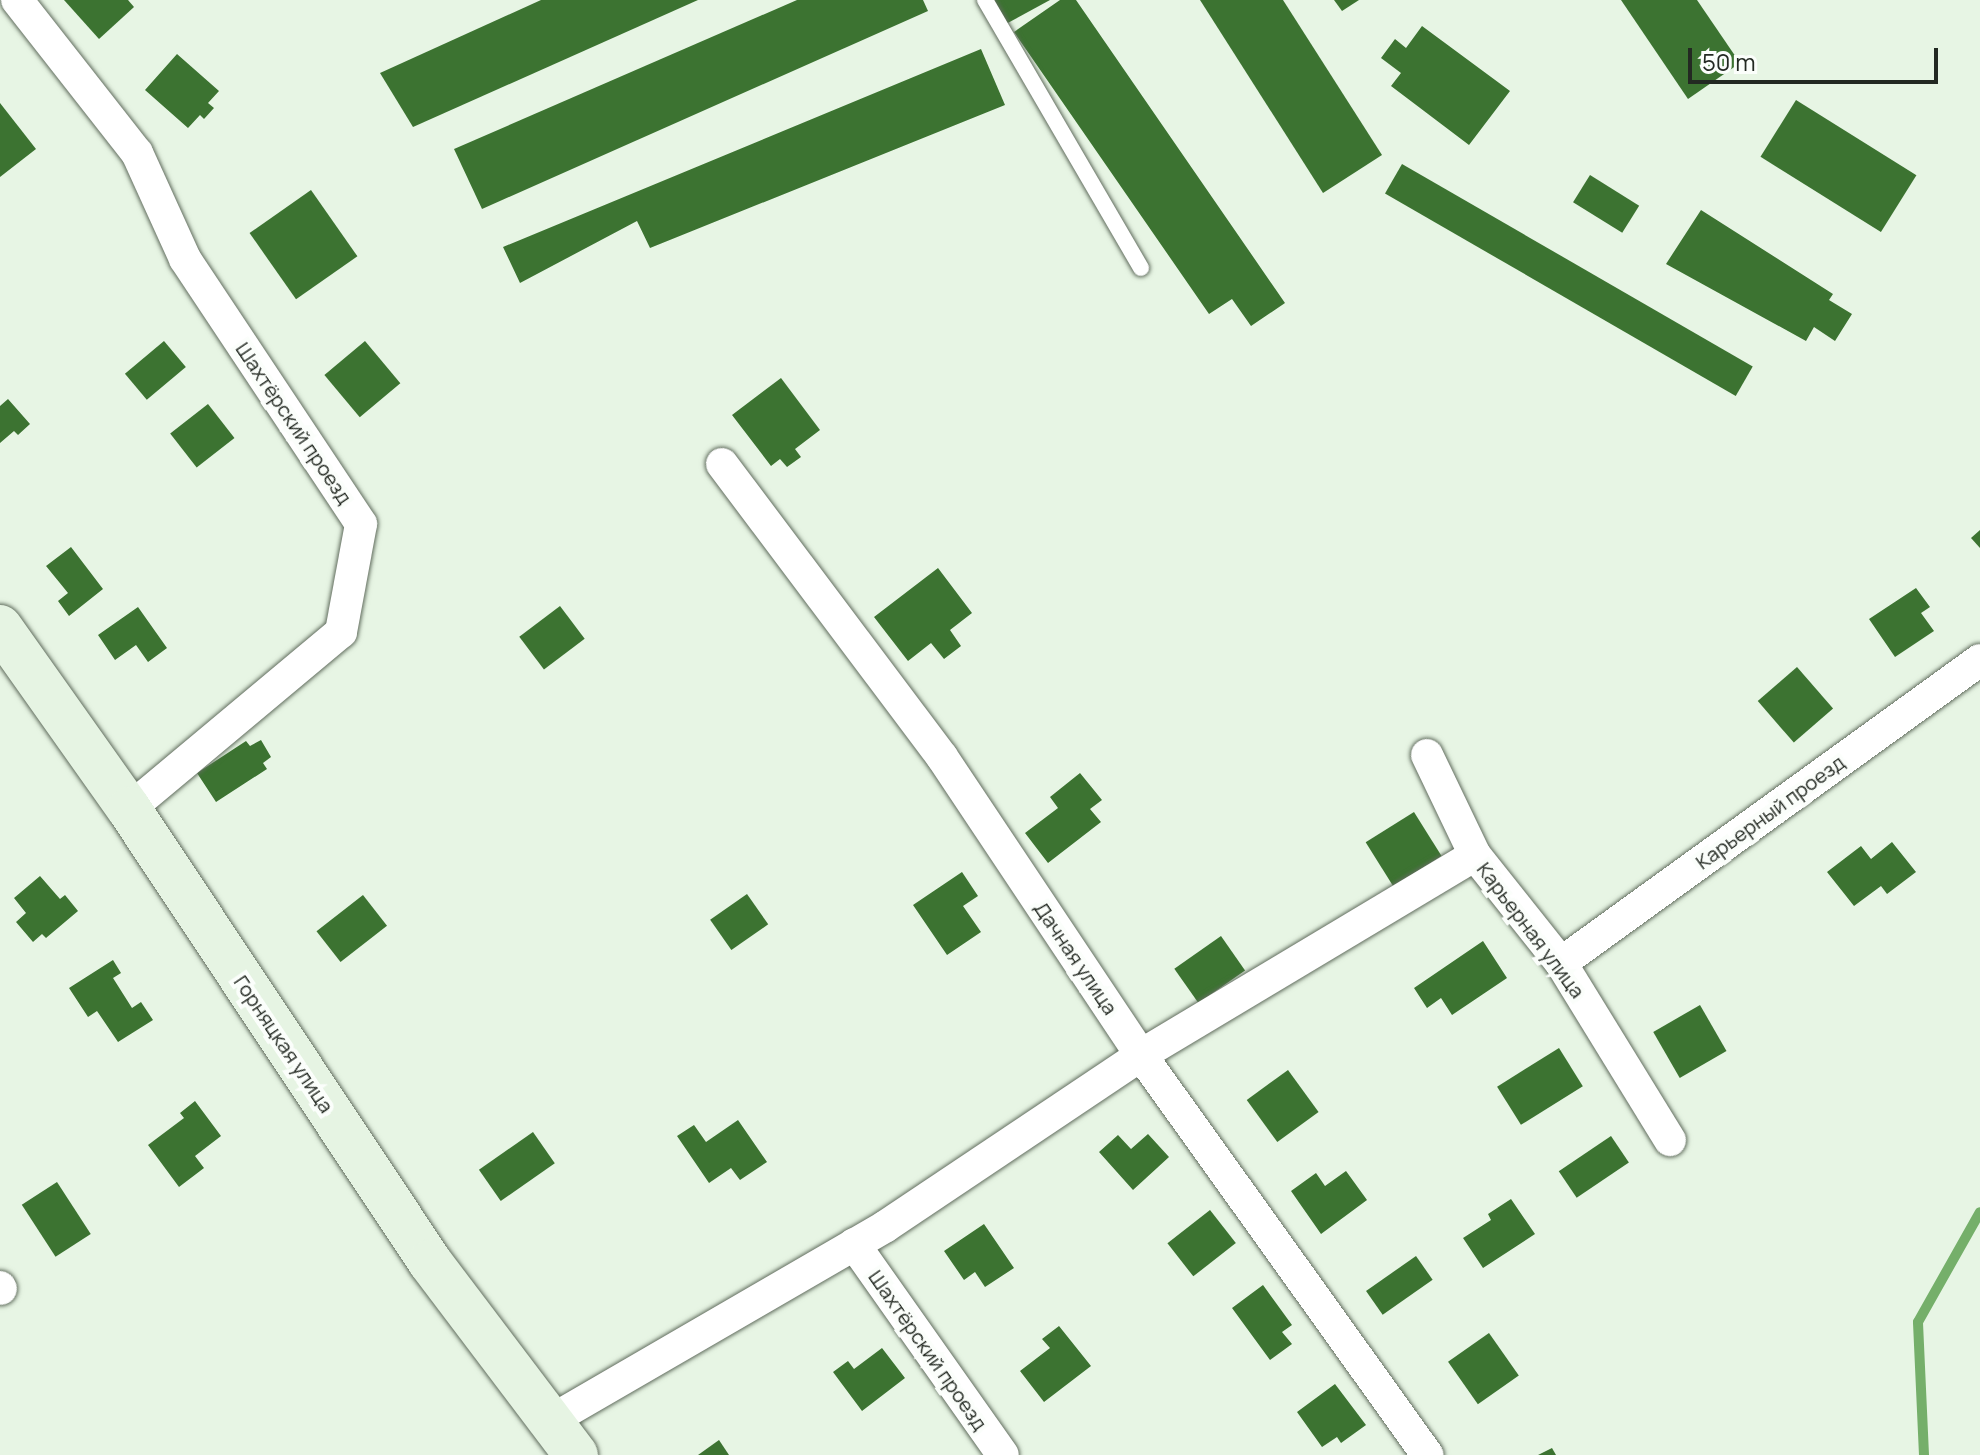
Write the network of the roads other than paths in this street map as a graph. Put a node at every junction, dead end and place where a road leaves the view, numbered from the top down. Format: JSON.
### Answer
{"nodes":[{"id":1,"x":17,"y":0,"type":"edge"},
{"id":2,"x":985,"y":0,"type":"edge"},
{"id":3,"x":1141,"y":268,"type":"dead end"},
{"id":4,"x":722,"y":464,"type":"dead end"},
{"id":5,"x":0,"y":627,"type":"edge"},
{"id":6,"x":1980,"y":660,"type":"edge"},
{"id":7,"x":1427,"y":755,"type":"dead end"},
{"id":8,"x":129,"y":809,"type":"junction"},
{"id":9,"x":1475,"y":855,"type":"junction"},
{"id":10,"x":1561,"y":963,"type":"junction"},
{"id":11,"x":1141,"y":1055,"type":"junction"},
{"id":12,"x":1670,"y":1140,"type":"dead end"},
{"id":13,"x":854,"y":1244,"type":"junction"},
{"id":14,"x":550,"y":1421,"type":"junction"},
{"id":15,"x":576,"y":1455,"type":"edge"},
{"id":16,"x":1003,"y":1455,"type":"edge"},
{"id":17,"x":1427,"y":1455,"type":"edge"}],
"edges":[{"from":1,"to":8,"type":"street","name":"Шахтёрский проезд"},
{"from":2,"to":3,"type":"lane"},
{"from":4,"to":11,"type":"street","name":"Дачная улица"},
{"from":5,"to":8,"type":"main road","name":"Горняцкая улица"},
{"from":6,"to":10,"type":"street","name":"Карьерный проезд"},
{"from":7,"to":9,"type":"street","name":"Карьерная улица"},
{"from":8,"to":14,"type":"main road","name":"Горняцкая улица"},
{"from":9,"to":10,"type":"street","name":"Карьерная улица"},
{"from":9,"to":11,"type":"street"},
{"from":10,"to":12,"type":"street","name":"Карьерная улица"},
{"from":11,"to":13,"type":"street"},
{"from":11,"to":17,"type":"street","name":"Дачная улица"},
{"from":13,"to":14,"type":"street"},
{"from":13,"to":16,"type":"street","name":"Шахтёрский проезд"},
{"from":14,"to":15,"type":"main road","name":"Горняцкая улица"}]}
